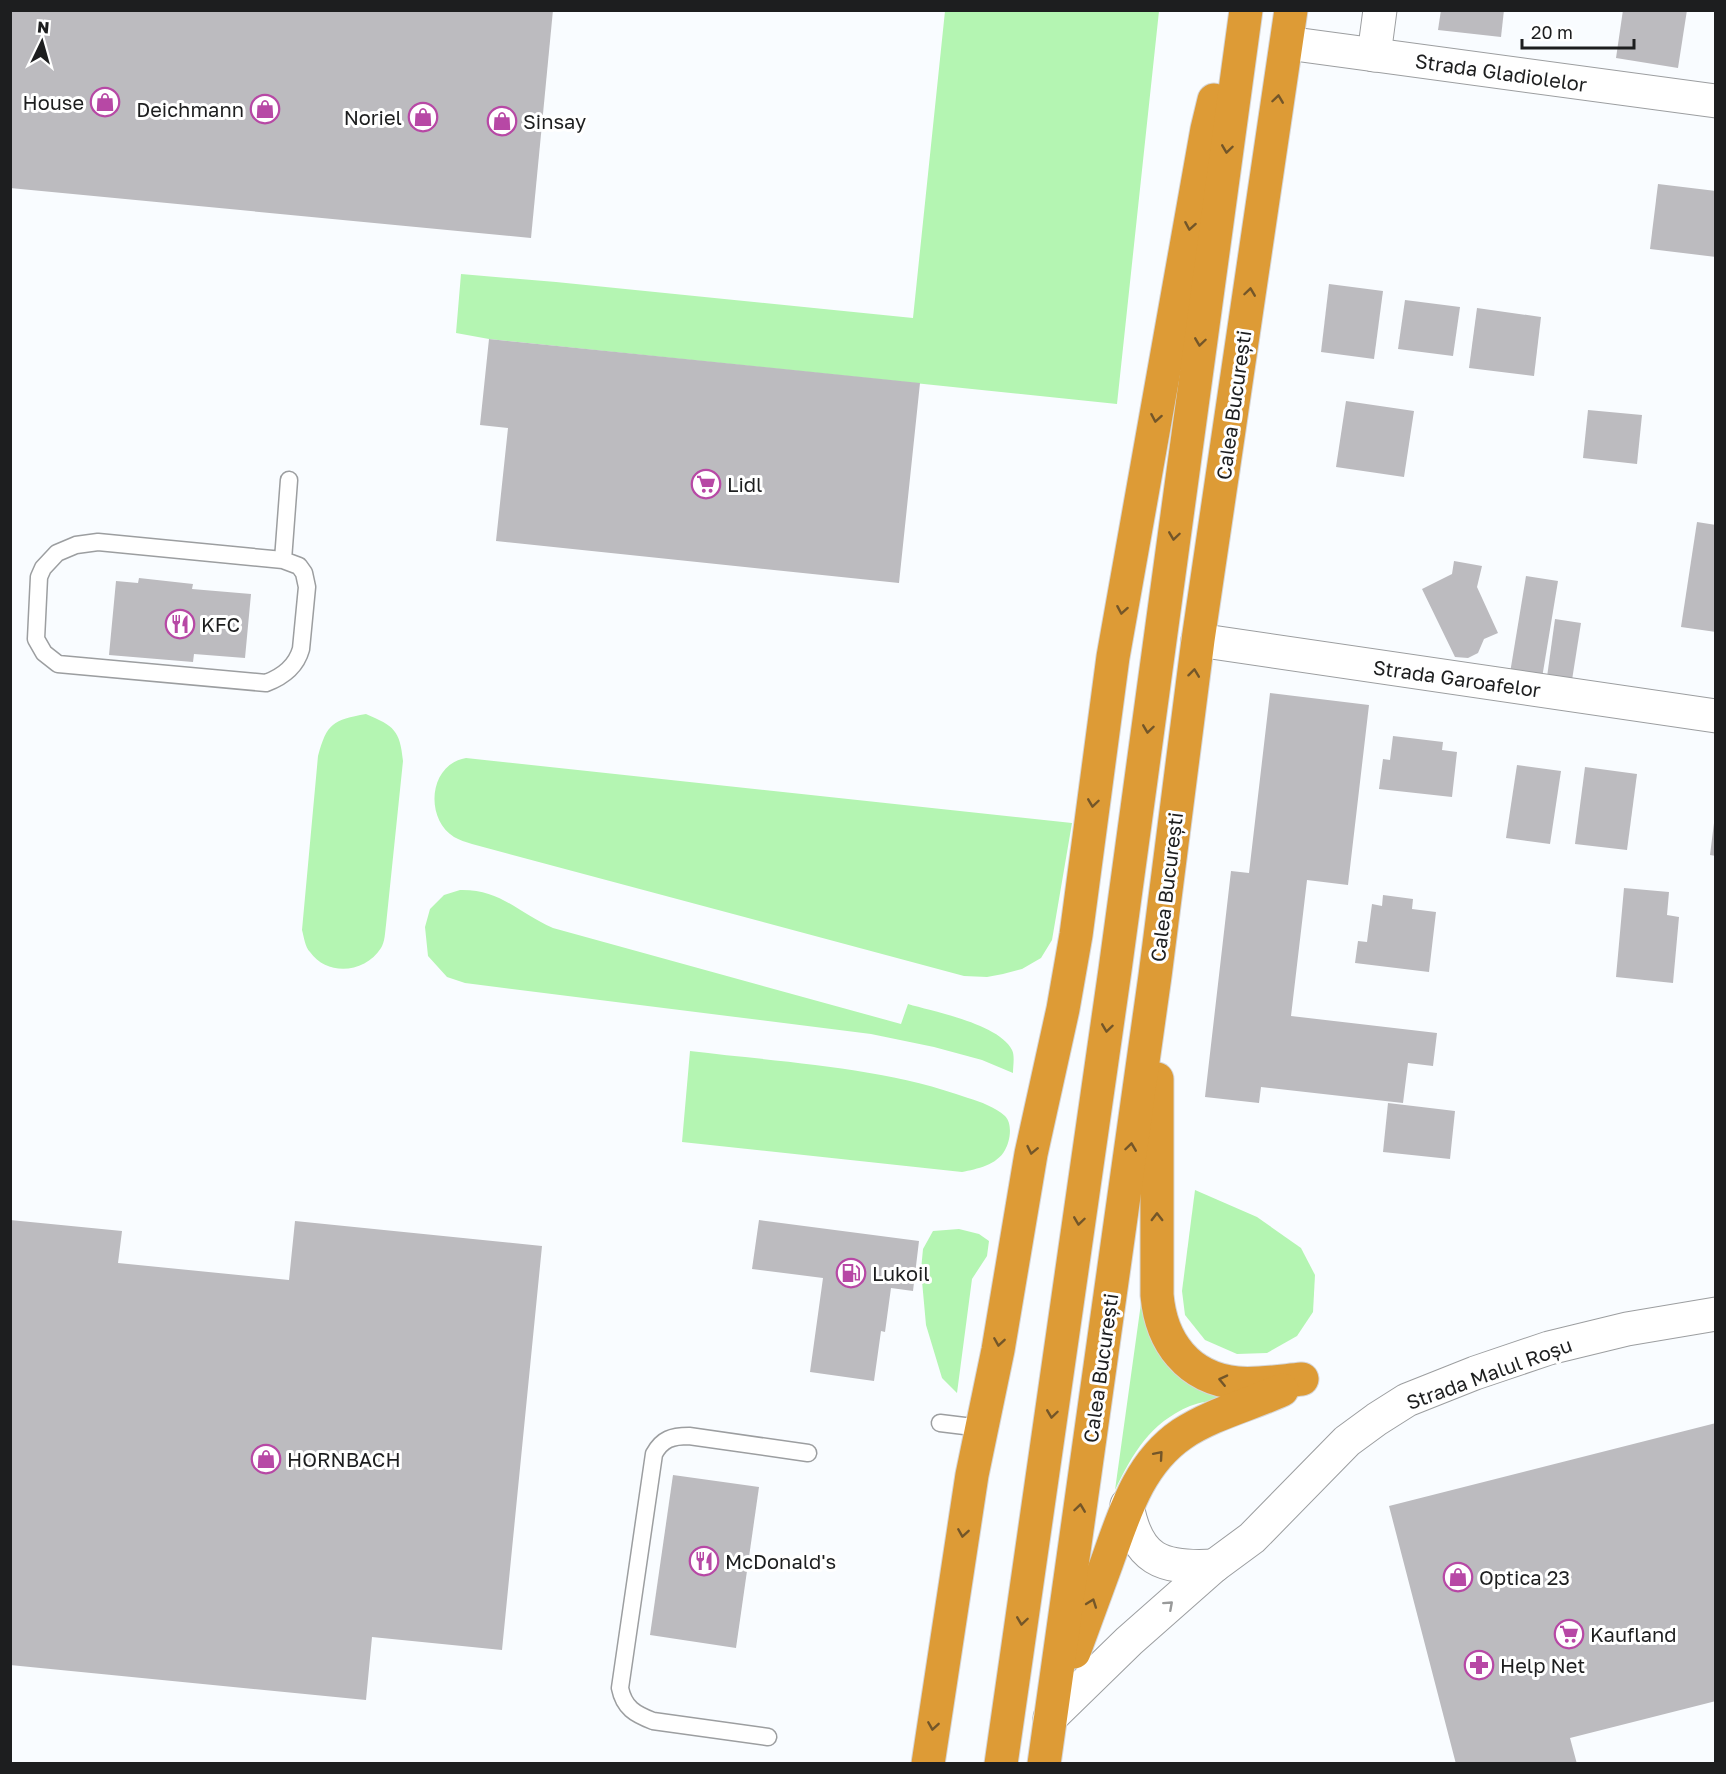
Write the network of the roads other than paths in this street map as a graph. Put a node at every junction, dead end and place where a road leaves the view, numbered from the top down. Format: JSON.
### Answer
{"nodes":[{"id":1,"x":1291,"y":10,"type":"edge"},
{"id":2,"x":1380,"y":10,"type":"edge"},
{"id":3,"x":1245,"y":20,"type":"edge"},
{"id":4,"x":1287,"y":43,"type":"junction"},
{"id":5,"x":1374,"y":55,"type":"junction"},
{"id":6,"x":1716,"y":101,"type":"edge"},
{"id":7,"x":290,"y":480,"type":"dead end"},
{"id":8,"x":283,"y":560,"type":"junction"},
{"id":9,"x":1198,"y":640,"type":"junction"},
{"id":10,"x":1716,"y":716,"type":"edge"},
{"id":11,"x":1155,"y":976,"type":"junction"},
{"id":12,"x":1716,"y":1314,"type":"edge"},
{"id":13,"x":940,"y":1423,"type":"dead end"},
{"id":14,"x":981,"y":1428,"type":"junction"},
{"id":15,"x":808,"y":1454,"type":"dead end"},
{"id":16,"x":1127,"y":1504,"type":"junction"},
{"id":17,"x":1214,"y":1566,"type":"junction"},
{"id":18,"x":1050,"y":1718,"type":"junction"},
{"id":19,"x":768,"y":1737,"type":"dead end"},
{"id":20,"x":928,"y":1764,"type":"edge"},
{"id":21,"x":1001,"y":1764,"type":"edge"},
{"id":22,"x":1044,"y":1764,"type":"edge"}],
"edges":[{"from":1,"to":4,"type":"highway","name":"Calea București"},
{"from":2,"to":5,"type":"street"},
{"from":3,"to":14,"type":"highway","one_way":true},
{"from":3,"to":21,"type":"highway","name":"Calea București","one_way":true},
{"from":4,"to":5,"type":"street","name":"Strada Gladiolelor"},
{"from":9,"to":4,"type":"highway","name":"Calea București","one_way":true},
{"from":5,"to":6,"type":"street","name":"Strada Gladiolelor"},
{"from":7,"to":8,"type":"lane"},
{"from":8,"to":8,"type":"lane"},
{"from":9,"to":10,"type":"street","name":"Strada Garoafelor"},
{"from":11,"to":9,"type":"highway","name":"Calea București","one_way":true},
{"from":16,"to":11,"type":"highway","one_way":true},
{"from":18,"to":11,"type":"highway","name":"Calea București","one_way":true},
{"from":12,"to":17,"type":"street","name":"Strada Malul Roșu"},
{"from":13,"to":14,"type":"lane"},
{"from":14,"to":20,"type":"highway","one_way":true},
{"from":15,"to":19,"type":"lane"},
{"from":16,"to":17,"type":"street"},
{"from":18,"to":16,"type":"highway","one_way":true},
{"from":18,"to":17,"type":"street","name":"Strada Malul Roșu","one_way":true},
{"from":18,"to":22,"type":"highway","name":"Calea București"}]}
